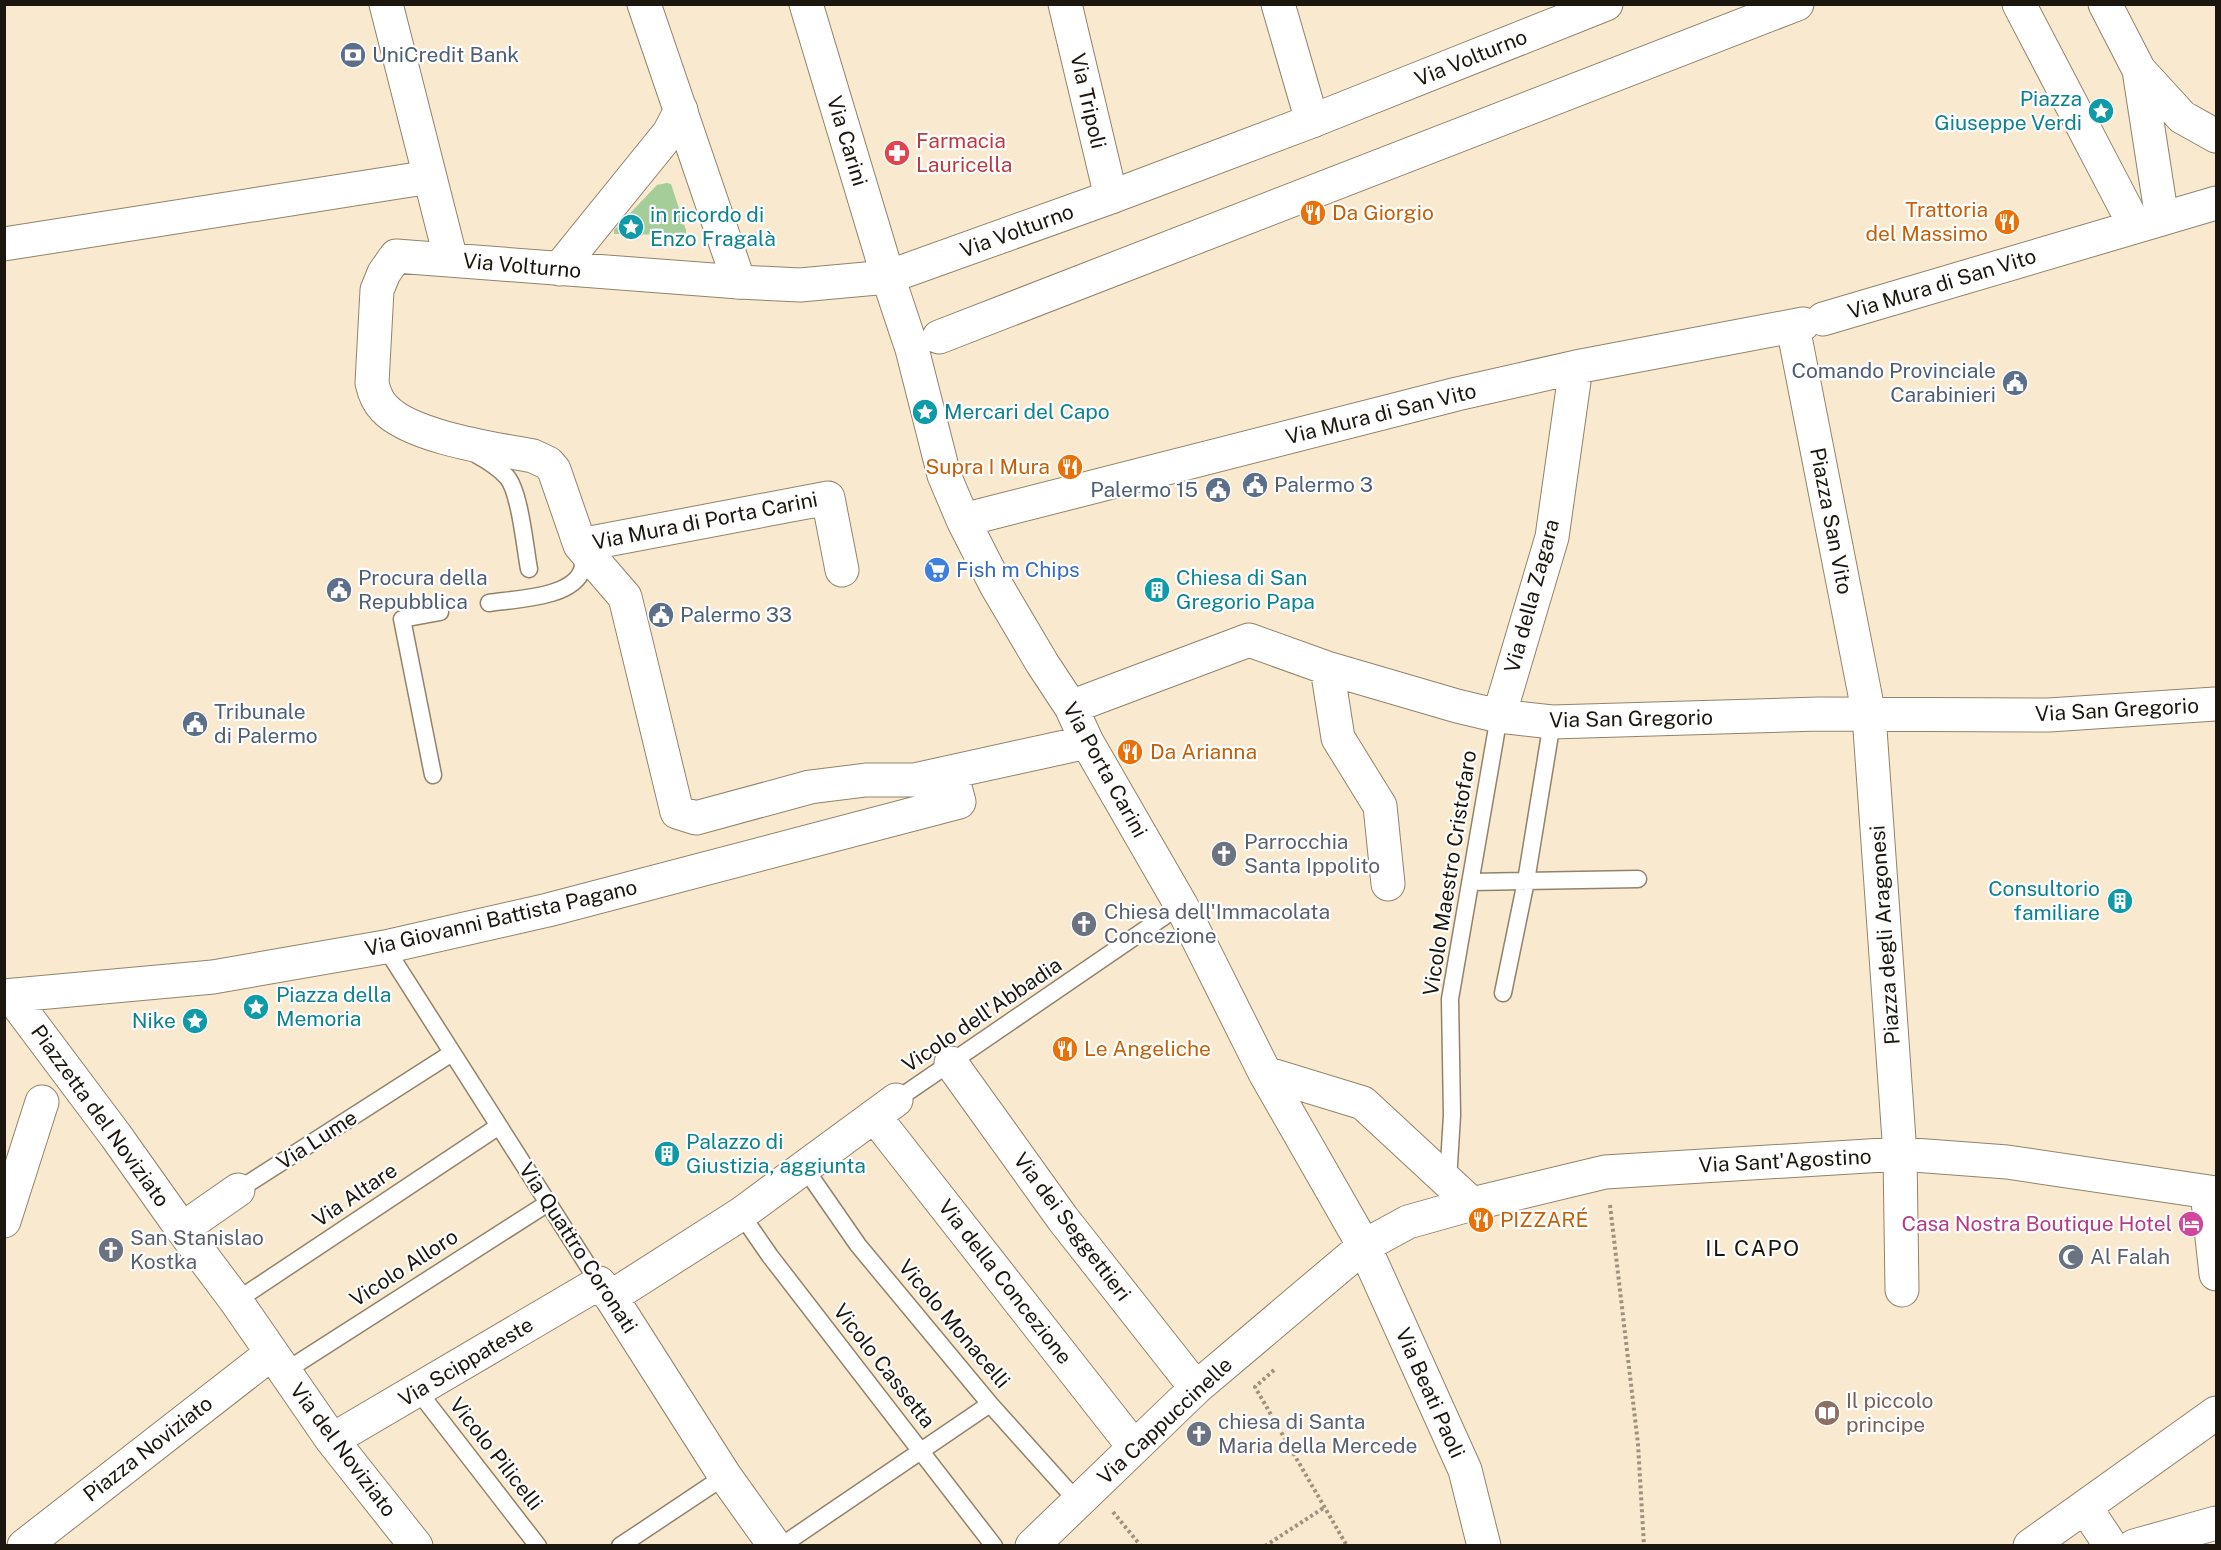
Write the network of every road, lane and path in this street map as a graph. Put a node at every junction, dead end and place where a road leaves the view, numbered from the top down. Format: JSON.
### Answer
{"nodes":[{"id":1,"x":386,"y":4,"type":"edge"},
{"id":2,"x":644,"y":4,"type":"edge"},
{"id":3,"x":806,"y":4,"type":"edge"},
{"id":4,"x":1065,"y":4,"type":"edge"},
{"id":5,"x":1278,"y":4,"type":"edge"},
{"id":6,"x":1606,"y":4,"type":"edge"},
{"id":7,"x":1797,"y":4,"type":"edge"},
{"id":8,"x":2019,"y":4,"type":"edge"},
{"id":9,"x":2105,"y":4,"type":"edge"},
{"id":10,"x":2139,"y":70,"type":"junction"},
{"id":11,"x":681,"y":110,"type":"junction"},
{"id":12,"x":1312,"y":121,"type":"junction"},
{"id":13,"x":2217,"y":135,"type":"edge"},
{"id":14,"x":430,"y":177,"type":"junction"},
{"id":15,"x":1111,"y":197,"type":"junction"},
{"id":16,"x":2217,"y":203,"type":"edge"},
{"id":17,"x":2148,"y":222,"type":"junction"},
{"id":18,"x":4,"y":244,"type":"edge"},
{"id":19,"x":451,"y":260,"type":"junction"},
{"id":20,"x":559,"y":269,"type":"junction"},
{"id":21,"x":888,"y":277,"type":"junction"},
{"id":22,"x":739,"y":282,"type":"junction"},
{"id":23,"x":1806,"y":323,"type":"junction"},
{"id":24,"x":939,"y":337,"type":"dead end"},
{"id":25,"x":1576,"y":367,"type":"junction"},
{"id":26,"x":444,"y":437,"type":"junction"},
{"id":27,"x":963,"y":520,"type":"junction"},
{"id":28,"x":580,"y":545,"type":"junction"},
{"id":29,"x":529,"y":569,"type":"dead end"},
{"id":30,"x":842,"y":570,"type":"dead end"},
{"id":31,"x":489,"y":603,"type":"dead end"},
{"id":32,"x":440,"y":612,"type":"dead end"},
{"id":33,"x":1327,"y":668,"type":"junction"},
{"id":34,"x":1071,"y":707,"type":"junction"},
{"id":35,"x":2216,"y":707,"type":"edge"},
{"id":36,"x":1869,"y":715,"type":"junction"},
{"id":37,"x":1499,"y":716,"type":"junction"},
{"id":38,"x":1552,"y":722,"type":"junction"},
{"id":39,"x":1088,"y":742,"type":"junction"},
{"id":40,"x":951,"y":772,"type":"junction"},
{"id":41,"x":433,"y":775,"type":"dead end"},
{"id":42,"x":1638,"y":879,"type":"dead end"},
{"id":43,"x":1526,"y":881,"type":"junction"},
{"id":44,"x":1471,"y":882,"type":"junction"},
{"id":45,"x":1388,"y":884,"type":"dead end"},
{"id":46,"x":1181,"y":905,"type":"junction"},
{"id":47,"x":385,"y":947,"type":"junction"},
{"id":48,"x":1503,"y":993,"type":"dead end"},
{"id":49,"x":8,"y":996,"type":"edge"},
{"id":50,"x":453,"y":1053,"type":"junction"},
{"id":51,"x":951,"y":1063,"type":"junction"},
{"id":52,"x":1265,"y":1073,"type":"junction"},
{"id":53,"x":42,"y":1102,"type":"dead end"},
{"id":54,"x":886,"y":1109,"type":"junction"},
{"id":55,"x":499,"y":1126,"type":"junction"},
{"id":56,"x":1900,"y":1155,"type":"junction"},
{"id":57,"x":804,"y":1167,"type":"junction"},
{"id":58,"x":1605,"y":1172,"type":"junction"},
{"id":59,"x":1448,"y":1181,"type":"junction"},
{"id":60,"x":238,"y":1190,"type":"joint"},
{"id":61,"x":2212,"y":1193,"type":"edge"},
{"id":62,"x":548,"y":1203,"type":"junction"},
{"id":63,"x":1472,"y":1204,"type":"junction"},
{"id":64,"x":741,"y":1214,"type":"junction"},
{"id":65,"x":4,"y":1221,"type":"edge"},
{"id":66,"x":182,"y":1229,"type":"junction"},
{"id":67,"x":1364,"y":1246,"type":"junction"},
{"id":68,"x":2217,"y":1274,"type":"edge"},
{"id":69,"x":605,"y":1290,"type":"junction"},
{"id":70,"x":1902,"y":1290,"type":"dead end"},
{"id":71,"x":236,"y":1301,"type":"junction"},
{"id":72,"x":278,"y":1362,"type":"junction"},
{"id":73,"x":1277,"y":1367,"type":"dead end"},
{"id":74,"x":1196,"y":1388,"type":"junction"},
{"id":75,"x":418,"y":1391,"type":"junction"},
{"id":76,"x":990,"y":1404,"type":"junction"},
{"id":77,"x":2217,"y":1413,"type":"edge"},
{"id":78,"x":332,"y":1440,"type":"junction"},
{"id":79,"x":1134,"y":1447,"type":"junction"},
{"id":80,"x":921,"y":1451,"type":"junction"},
{"id":81,"x":725,"y":1476,"type":"junction"},
{"id":82,"x":1086,"y":1495,"type":"junction"},
{"id":83,"x":1325,"y":1507,"type":"junction"},
{"id":84,"x":2085,"y":1507,"type":"junction"},
{"id":85,"x":2217,"y":1523,"type":"edge"},
{"id":86,"x":24,"y":1545,"type":"edge"},
{"id":87,"x":416,"y":1545,"type":"edge"},
{"id":88,"x":538,"y":1545,"type":"edge"},
{"id":89,"x":620,"y":1545,"type":"edge"},
{"id":90,"x":775,"y":1545,"type":"edge"},
{"id":91,"x":782,"y":1545,"type":"edge"},
{"id":92,"x":994,"y":1545,"type":"edge"},
{"id":93,"x":1032,"y":1545,"type":"edge"},
{"id":94,"x":1141,"y":1545,"type":"edge"},
{"id":95,"x":1265,"y":1545,"type":"edge"},
{"id":96,"x":1347,"y":1545,"type":"edge"},
{"id":97,"x":1484,"y":1545,"type":"edge"},
{"id":98,"x":1644,"y":1545,"type":"edge"},
{"id":99,"x":2030,"y":1545,"type":"edge"},
{"id":100,"x":2111,"y":1545,"type":"edge"},
{"id":101,"x":2134,"y":1545,"type":"edge"}],
"edges":[{"from":1,"to":14,"type":"street"},
{"from":2,"to":11,"type":"street"},
{"from":3,"to":21,"type":"street","name":"Via Carini"},
{"from":4,"to":15,"type":"street","name":"Via Tripoli"},
{"from":5,"to":12,"type":"street"},
{"from":6,"to":12,"type":"street","name":"Via Volturno"},
{"from":7,"to":24,"type":"street"},
{"from":8,"to":17,"type":"street"},
{"from":9,"to":10,"type":"street"},
{"from":10,"to":13,"type":"street"},
{"from":10,"to":17,"type":"street"},
{"from":11,"to":20,"type":"street"},
{"from":11,"to":22,"type":"street"},
{"from":12,"to":15,"type":"street","name":"Via Volturno"},
{"from":14,"to":18,"type":"street"},
{"from":14,"to":19,"type":"street"},
{"from":15,"to":21,"type":"street","name":"Via Volturno"},
{"from":16,"to":17,"type":"street","name":"Via Mura di San Vito"},
{"from":17,"to":23,"type":"street","name":"Via Mura di San Vito"},
{"from":19,"to":20,"type":"street","name":"Via Volturno"},
{"from":19,"to":26,"type":"street","name":"Via Volturno"},
{"from":20,"to":22,"type":"street","name":"Via Volturno"},
{"from":21,"to":22,"type":"street","name":"Via Volturno"},
{"from":21,"to":27,"type":"street","name":"Via Porta Carini"},
{"from":23,"to":25,"type":"street","name":"Via Mura di San Vito"},
{"from":23,"to":36,"type":"street","name":"Piazza San Vito"},
{"from":25,"to":27,"type":"street","name":"Via Mura di San Vito"},
{"from":25,"to":37,"type":"street","name":"Via della Zagara"},
{"from":26,"to":28,"type":"street"},
{"from":26,"to":29,"type":"lane"},
{"from":27,"to":34,"type":"street","name":"Via Porta Carini"},
{"from":28,"to":30,"type":"street","name":"Via Mura di Porta Carini"},
{"from":28,"to":31,"type":"lane"},
{"from":28,"to":40,"type":"street"},
{"from":32,"to":41,"type":"lane"},
{"from":33,"to":34,"type":"street","name":"Via San Gregorio"},
{"from":33,"to":37,"type":"street","name":"Via San Gregorio"},
{"from":33,"to":45,"type":"street"},
{"from":34,"to":39,"type":"street","name":"Via Porta Carini"},
{"from":35,"to":36,"type":"street","name":"Via San Gregorio"},
{"from":36,"to":38,"type":"street","name":"Via San Gregorio"},
{"from":36,"to":56,"type":"street","name":"Piazza degli Aragonesi"},
{"from":37,"to":38,"type":"street","name":"Via San Gregorio"},
{"from":37,"to":44,"type":"lane","name":"Vicolo Maestro Cristofaro"},
{"from":38,"to":43,"type":"lane"},
{"from":39,"to":40,"type":"street"},
{"from":39,"to":46,"type":"street","name":"Via Porta Carini"},
{"from":40,"to":47,"type":"street","name":"Via Giovanni Battista Pagano"},
{"from":42,"to":43,"type":"lane"},
{"from":43,"to":44,"type":"lane"},
{"from":43,"to":48,"type":"lane"},
{"from":44,"to":59,"type":"lane","name":"Vicolo Maestro Cristofaro"},
{"from":46,"to":51,"type":"lane","name":"Vicolo dell'Abbadia"},
{"from":46,"to":52,"type":"street","name":"Via Porta Carini"},
{"from":47,"to":49,"type":"street","name":"Via Giovanni Battista Pagano"},
{"from":47,"to":50,"type":"lane","name":"Via Quattro Coronati"},
{"from":49,"to":66,"type":"street","name":"Piazzetta del Noviziato"},
{"from":50,"to":55,"type":"lane","name":"Via Quattro Coronati"},
{"from":50,"to":60,"type":"lane","name":"Via Lume"},
{"from":51,"to":54,"type":"lane","name":"Vicolo dell'Abbadia"},
{"from":51,"to":74,"type":"street","name":"Via dei Seggettieri"},
{"from":52,"to":59,"type":"street"},
{"from":52,"to":67,"type":"street","name":"Via Porta Carini"},
{"from":53,"to":65,"type":"street"},
{"from":54,"to":57,"type":"street","name":"Via Scippateste"},
{"from":54,"to":79,"type":"street","name":"Via della Concezione"},
{"from":55,"to":62,"type":"lane","name":"Via Quattro Coronati"},
{"from":55,"to":71,"type":"lane","name":"Via Altare"},
{"from":56,"to":58,"type":"street","name":"Via Sant'Agostino"},
{"from":56,"to":61,"type":"street","name":"Via Sant'Agostino"},
{"from":56,"to":70,"type":"street","name":"Piazza degli Aragonesi"},
{"from":57,"to":64,"type":"street","name":"Via Scippateste"},
{"from":57,"to":76,"type":"lane","name":"Vicolo Monacelli"},
{"from":58,"to":63,"type":"street","name":"Via Sant'Agostino"},
{"from":58,"to":98,"type":"path"},
{"from":59,"to":63,"type":"street"},
{"from":60,"to":66,"type":"street","name":"Via Lume"},
{"from":61,"to":68,"type":"street"},
{"from":62,"to":69,"type":"lane","name":"Via Quattro Coronati"},
{"from":62,"to":72,"type":"lane","name":"Vicolo Alloro"},
{"from":63,"to":67,"type":"street","name":"Via Sant'Agostino"},
{"from":64,"to":69,"type":"street","name":"Via Scippateste"},
{"from":64,"to":80,"type":"lane","name":"Vicolo Cassetta"},
{"from":66,"to":71,"type":"street","name":"Piazzetta del Noviziato"},
{"from":67,"to":74,"type":"street","name":"Via Cappuccinelle"},
{"from":67,"to":97,"type":"street","name":"Via Beati Paoli"},
{"from":69,"to":75,"type":"street","name":"Via Scippateste"},
{"from":69,"to":81,"type":"street","name":"Via Quattro Coronati"},
{"from":71,"to":72,"type":"street","name":"Piazzetta del Noviziato"},
{"from":72,"to":78,"type":"street","name":"Via del Noviziato"},
{"from":72,"to":86,"type":"street","name":"Piazza Noviziato"},
{"from":73,"to":83,"type":"path"},
{"from":74,"to":79,"type":"street","name":"Via Cappuccinelle"},
{"from":75,"to":78,"type":"street","name":"Via Scippateste"},
{"from":75,"to":88,"type":"lane","name":"Vicolo Pilicelli"},
{"from":76,"to":80,"type":"lane"},
{"from":76,"to":82,"type":"lane","name":"Vicolo Monacelli"},
{"from":77,"to":84,"type":"street"},
{"from":78,"to":87,"type":"street","name":"Via del Noviziato"},
{"from":79,"to":82,"type":"street","name":"Via Cappuccinelle"},
{"from":80,"to":91,"type":"lane"},
{"from":80,"to":92,"type":"lane","name":"Vicolo Cassetta"},
{"from":81,"to":89,"type":"lane"},
{"from":81,"to":90,"type":"street","name":"Via Quattro Coronati"},
{"from":82,"to":93,"type":"street","name":"Via Cappuccinelle"},
{"from":82,"to":94,"type":"path"},
{"from":83,"to":95,"type":"path"},
{"from":83,"to":96,"type":"path"},
{"from":84,"to":99,"type":"street"},
{"from":84,"to":100,"type":"street"},
{"from":85,"to":101,"type":"street"}]}
